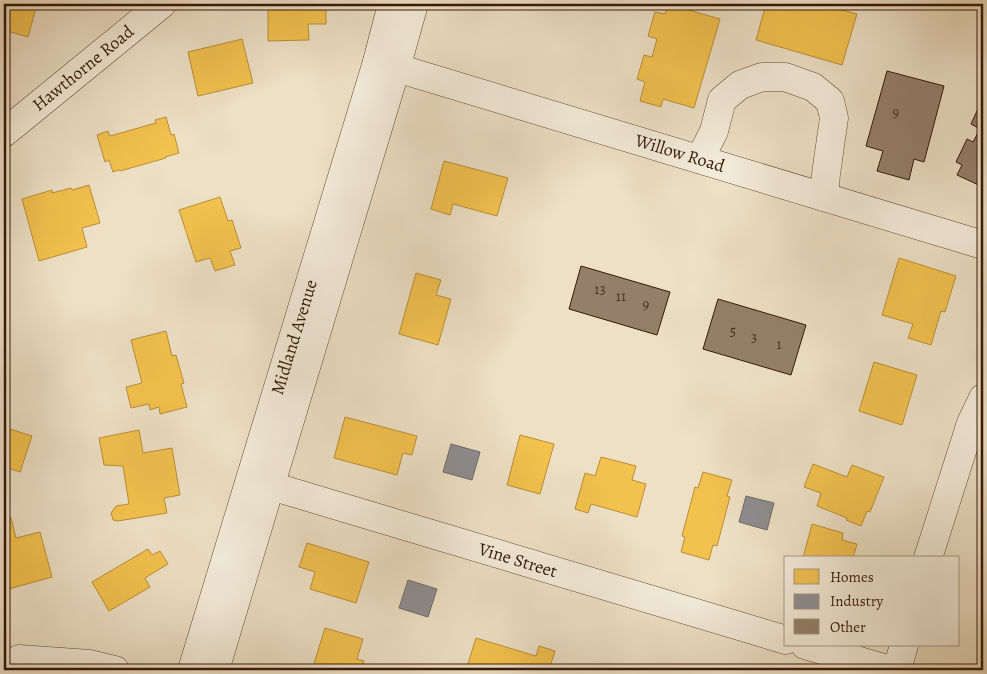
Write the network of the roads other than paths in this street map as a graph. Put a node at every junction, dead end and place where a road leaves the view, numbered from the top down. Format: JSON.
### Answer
{"nodes":[{"id":1,"x":162,"y":4,"type":"edge"},
{"id":2,"x":392,"y":4,"type":"edge"},
{"id":3,"x":414,"y":4,"type":"edge"},
{"id":4,"x":386,"y":65,"type":"junction"},
{"id":5,"x":4,"y":133,"type":"edge"},
{"id":6,"x":700,"y":159,"type":"junction"},
{"id":7,"x":824,"y":197,"type":"junction"},
{"id":8,"x":983,"y":245,"type":"edge"},
{"id":9,"x":983,"y":398,"type":"edge"},
{"id":10,"x":261,"y":483,"type":"junction"},
{"id":11,"x":929,"y":556,"type":"edge"},
{"id":12,"x":784,"y":639,"type":"edge"},
{"id":13,"x":808,"y":646,"type":"edge"},
{"id":14,"x":904,"y":646,"type":"edge"},
{"id":15,"x":19,"y":659,"type":"dead end"},
{"id":16,"x":115,"y":670,"type":"edge"},
{"id":17,"x":192,"y":670,"type":"edge"},
{"id":18,"x":215,"y":670,"type":"edge"},
{"id":19,"x":890,"y":670,"type":"edge"},
{"id":20,"x":897,"y":670,"type":"edge"}],
"edges":[{"from":1,"to":5,"type":"street","name":"Hawthorne Road"},
{"from":2,"to":4,"type":"street","name":"Midland Avenue"},
{"from":3,"to":4,"type":"street","name":"Midland Avenue"},
{"from":4,"to":6,"type":"street","name":"Willow Road"},
{"from":4,"to":10,"type":"street","name":"Midland Avenue"},
{"from":6,"to":7,"type":"street","name":"Willow Road"},
{"from":6,"to":7,"type":"street"},
{"from":7,"to":8,"type":"street","name":"Willow Road"},
{"from":9,"to":11,"type":"street"},
{"from":10,"to":12,"type":"street","name":"Vine Street"},
{"from":10,"to":17,"type":"street","name":"Midland Avenue"},
{"from":10,"to":18,"type":"street","name":"Midland Avenue"},
{"from":13,"to":19,"type":"street"},
{"from":14,"to":20,"type":"street"},
{"from":15,"to":16,"type":"street"}]}
